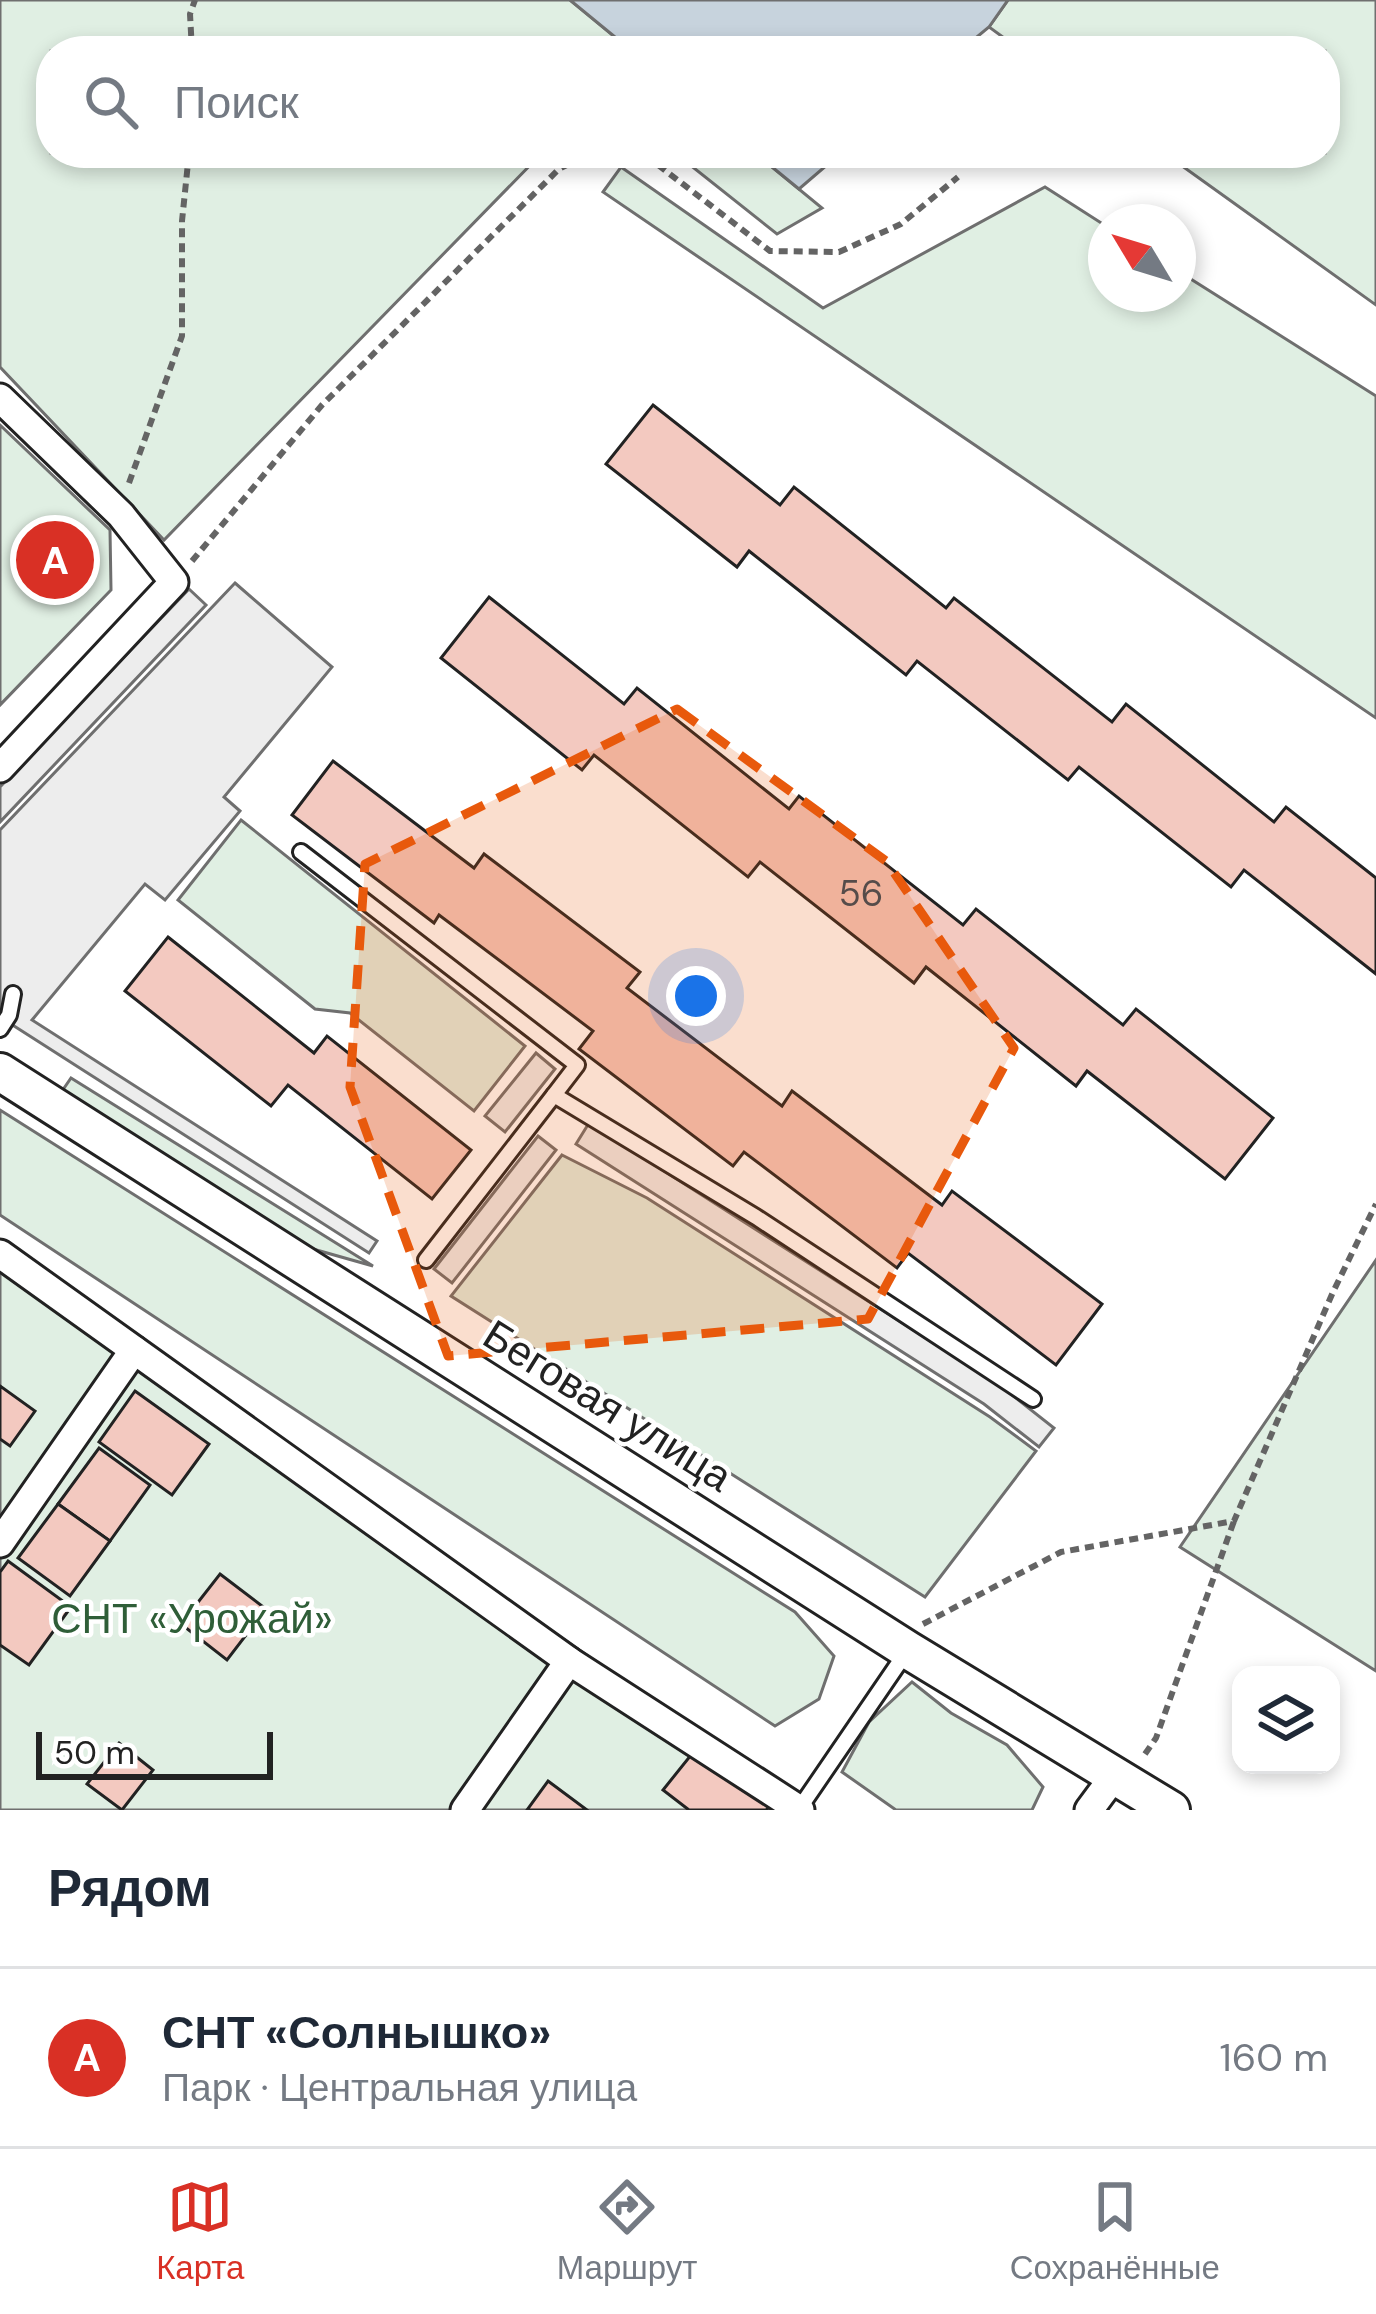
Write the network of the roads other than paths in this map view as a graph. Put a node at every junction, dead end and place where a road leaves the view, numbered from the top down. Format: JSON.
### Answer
{"nodes":[{"id":1,"x":0,"y":398,"type":"edge"},
{"id":2,"x":0,"y":768,"type":"edge"},
{"id":3,"x":301,"y":852,"type":"dead end"},
{"id":4,"x":13,"y":994,"type":"dead end"},
{"id":5,"x":0,"y":1029,"type":"edge"},
{"id":6,"x":0,"y":1072,"type":"edge"},
{"id":7,"x":554,"y":1095,"type":"junction"},
{"id":8,"x":0,"y":1254,"type":"edge"},
{"id":9,"x":426,"y":1260,"type":"dead end"},
{"id":10,"x":134,"y":1350,"type":"junction"},
{"id":11,"x":1033,"y":1399,"type":"dead end"},
{"id":12,"x":0,"y":1543,"type":"edge"},
{"id":13,"x":901,"y":1645,"type":"junction"},
{"id":14,"x":568,"y":1661,"type":"junction"},
{"id":15,"x":1121,"y":1778,"type":"junction"},
{"id":16,"x":465,"y":1810,"type":"edge"},
{"id":17,"x":799,"y":1810,"type":"edge"},
{"id":18,"x":1089,"y":1810,"type":"edge"},
{"id":19,"x":1171,"y":1810,"type":"edge"}],
"edges":[{"from":1,"to":2,"type":"street"},
{"from":3,"to":7,"type":"lane"},
{"from":4,"to":5,"type":"lane"},
{"from":6,"to":13,"type":"street","name":"Беговая улица"},
{"from":7,"to":9,"type":"lane"},
{"from":7,"to":11,"type":"lane"},
{"from":8,"to":10,"type":"street"},
{"from":10,"to":12,"type":"street"},
{"from":10,"to":14,"type":"street"},
{"from":13,"to":15,"type":"street","name":"Беговая улица"},
{"from":13,"to":17,"type":"lane"},
{"from":14,"to":16,"type":"street"},
{"from":14,"to":17,"type":"street"},
{"from":15,"to":18,"type":"street"},
{"from":15,"to":19,"type":"street","name":"Беговая улица"}]}
